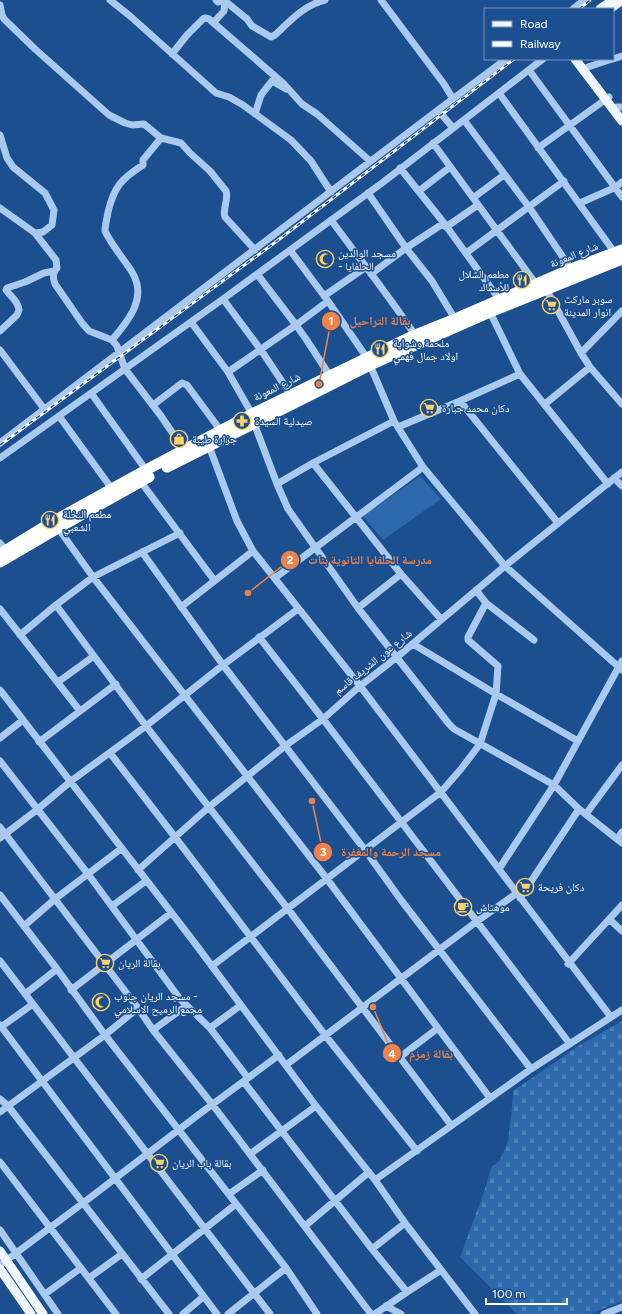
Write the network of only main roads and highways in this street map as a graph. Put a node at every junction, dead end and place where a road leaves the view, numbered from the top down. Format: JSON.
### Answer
{"nodes":[{"id":1,"x":613,"y":0,"type":"edge"},
{"id":2,"x":622,"y":0,"type":"edge"},
{"id":3,"x":601,"y":8,"type":"edge"},
{"id":4,"x":611,"y":8,"type":"edge"},
{"id":5,"x":576,"y":60,"type":"edge"},
{"id":6,"x":581,"y":60,"type":"edge"},
{"id":7,"x":584,"y":68,"type":"junction"},
{"id":8,"x":619,"y":109,"type":"edge"},
{"id":9,"x":622,"y":121,"type":"edge"},
{"id":10,"x":620,"y":254,"type":"edge"},
{"id":11,"x":541,"y":287,"type":"junction"},
{"id":12,"x":369,"y":362,"type":"junction"},
{"id":13,"x":253,"y":419,"type":"junction"},
{"id":14,"x":3,"y":553,"type":"edge"},
{"id":15,"x":0,"y":1251,"type":"edge"},
{"id":16,"x":3,"y":1262,"type":"edge"},
{"id":17,"x":0,"y":1269,"type":"edge"},
{"id":18,"x":31,"y":1314,"type":"edge"},
{"id":19,"x":43,"y":1314,"type":"edge"}],
"edges":[{"from":1,"to":3,"type":"main road"},
{"from":2,"to":4,"type":"main road"},
{"from":5,"to":7,"type":"main road"},
{"from":6,"to":7,"type":"main road"},
{"from":7,"to":8,"type":"main road"},
{"from":8,"to":9,"type":"main road"},
{"from":10,"to":11,"type":"highway","name":"شارع المعونة"},
{"from":10,"to":11,"type":"highway","name":"شارع المعونة"},
{"from":11,"to":12,"type":"highway","name":"شارع المعونة"},
{"from":11,"to":12,"type":"highway","name":"شارع المعونة"},
{"from":12,"to":13,"type":"highway","name":"شارع المعونة"},
{"from":12,"to":13,"type":"highway","name":"شارع المعونة"},
{"from":13,"to":14,"type":"highway","name":"شارع المعونة"},
{"from":13,"to":14,"type":"highway","name":"شارع المعونة"},
{"from":15,"to":16,"type":"main road"},
{"from":16,"to":19,"type":"main road"},
{"from":17,"to":18,"type":"main road"}]}
